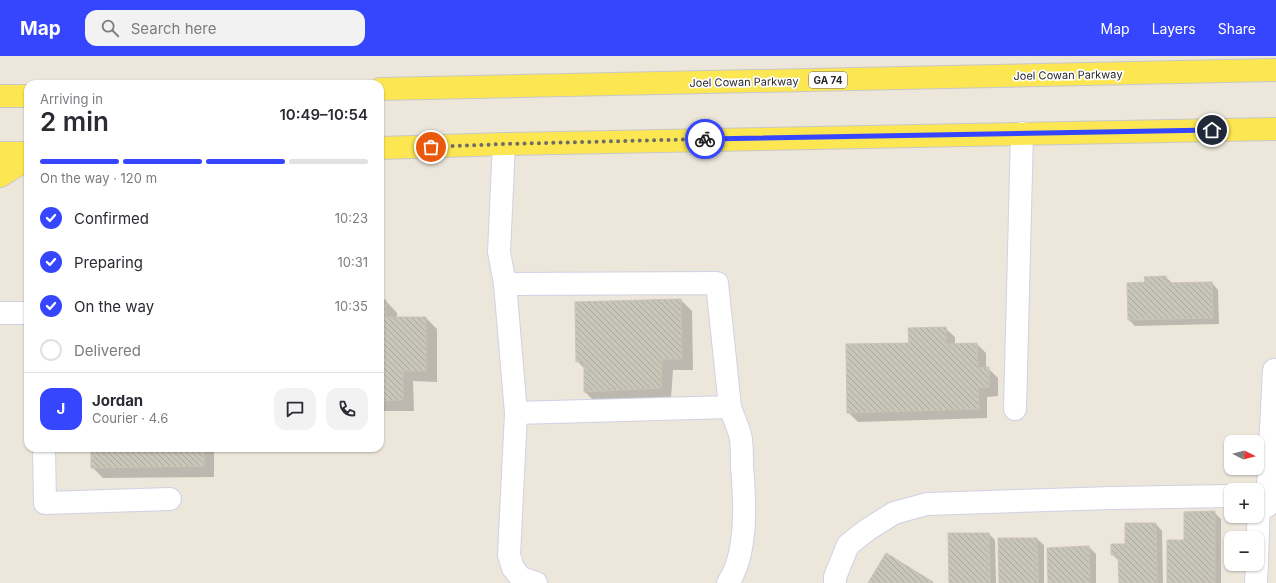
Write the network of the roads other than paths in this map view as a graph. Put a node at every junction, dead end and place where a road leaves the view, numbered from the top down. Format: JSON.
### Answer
{"nodes":[{"id":1,"x":1276,"y":70,"type":"edge"},
{"id":2,"x":384,"y":89,"type":"edge"},
{"id":3,"x":0,"y":96,"type":"edge"},
{"id":4,"x":24,"y":96,"type":"edge"},
{"id":5,"x":1276,"y":129,"type":"edge"},
{"id":6,"x":1022,"y":133,"type":"junction"},
{"id":7,"x":504,"y":144,"type":"junction"},
{"id":8,"x":384,"y":148,"type":"edge"},
{"id":9,"x":0,"y":153,"type":"edge"},
{"id":10,"x":24,"y":153,"type":"edge"},
{"id":11,"x":24,"y":161,"type":"edge"},
{"id":12,"x":0,"y":176,"type":"edge"},
{"id":13,"x":505,"y":284,"type":"junction"},
{"id":14,"x":0,"y":313,"type":"edge"},
{"id":15,"x":24,"y":313,"type":"edge"},
{"id":16,"x":1276,"y":370,"type":"edge"},
{"id":17,"x":730,"y":407,"type":"junction"},
{"id":18,"x":1015,"y":409,"type":"dead end"},
{"id":19,"x":516,"y":413,"type":"junction"},
{"id":20,"x":44,"y":452,"type":"edge"},
{"id":21,"x":1224,"y":496,"type":"edge"},
{"id":22,"x":170,"y":499,"type":"dead end"},
{"id":23,"x":1265,"y":505,"type":"edge"},
{"id":24,"x":1261,"y":531,"type":"edge"},
{"id":25,"x":1257,"y":571,"type":"edge"},
{"id":26,"x":536,"y":583,"type":"edge"},
{"id":27,"x":728,"y":583,"type":"edge"},
{"id":28,"x":835,"y":583,"type":"edge"},
{"id":29,"x":1256,"y":583,"type":"edge"}],
"edges":[{"from":1,"to":2,"type":"main road","name":"Joel Cowan Parkway","number":"GA 74"},
{"from":3,"to":4,"type":"main road"},
{"from":5,"to":6,"type":"main road"},
{"from":6,"to":7,"type":"main road"},
{"from":6,"to":18,"type":"lane"},
{"from":7,"to":8,"type":"main road"},
{"from":7,"to":13,"type":"lane"},
{"from":9,"to":10,"type":"main road"},
{"from":11,"to":12,"type":"main road"},
{"from":13,"to":17,"type":"lane"},
{"from":13,"to":19,"type":"lane"},
{"from":14,"to":15,"type":"lane"},
{"from":16,"to":23,"type":"lane"},
{"from":17,"to":19,"type":"lane"},
{"from":17,"to":27,"type":"lane"},
{"from":19,"to":26,"type":"lane"},
{"from":20,"to":22,"type":"lane"},
{"from":21,"to":28,"type":"lane"},
{"from":23,"to":24,"type":"lane"},
{"from":25,"to":29,"type":"lane"}]}
